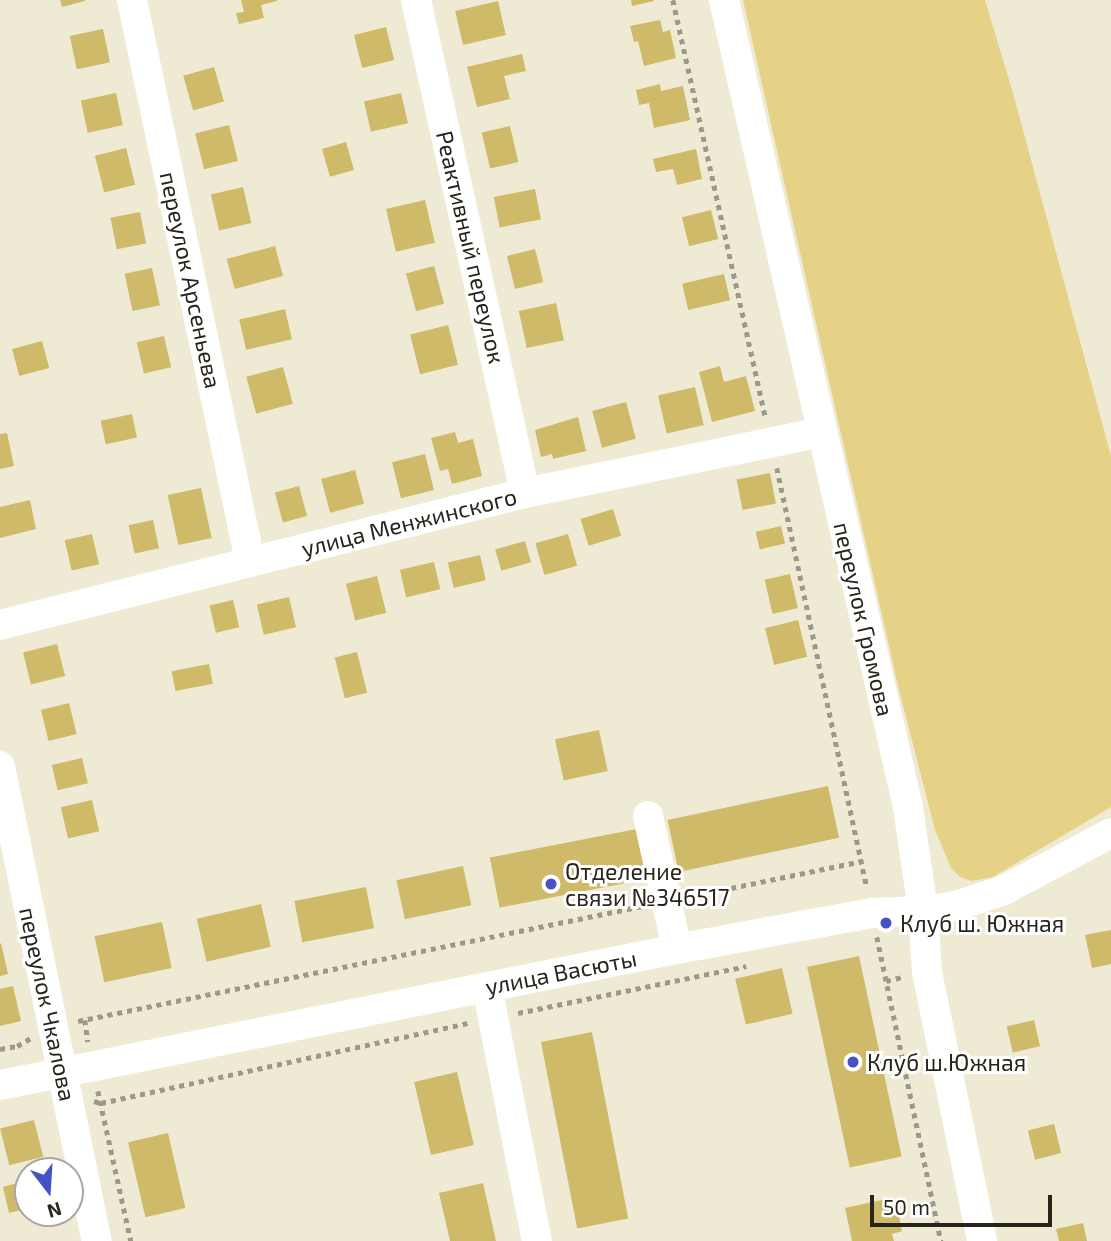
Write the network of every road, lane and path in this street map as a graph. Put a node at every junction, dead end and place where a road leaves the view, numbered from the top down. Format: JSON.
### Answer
{"nodes":[{"id":1,"x":132,"y":0,"type":"edge"},
{"id":2,"x":416,"y":0,"type":"edge"},
{"id":3,"x":673,"y":0,"type":"edge"},
{"id":4,"x":724,"y":0,"type":"edge"},
{"id":5,"x":821,"y":432,"type":"junction"},
{"id":6,"x":771,"y":443,"type":"junction"},
{"id":7,"x":525,"y":494,"type":"junction"},
{"id":8,"x":250,"y":561,"type":"junction"},
{"id":9,"x":0,"y":625,"type":"edge"},
{"id":10,"x":0,"y":766,"type":"edge"},
{"id":11,"x":648,"y":816,"type":"dead end"},
{"id":12,"x":1111,"y":833,"type":"edge"},
{"id":13,"x":862,"y":861,"type":"junction"},
{"id":14,"x":666,"y":901,"type":"junction"},
{"id":15,"x":923,"y":911,"type":"junction"},
{"id":16,"x":875,"y":926,"type":"junction"},
{"id":17,"x":864,"y":942,"type":"dead end"},
{"id":18,"x":677,"y":949,"type":"junction"},
{"id":19,"x":758,"y":964,"type":"dead end"},
{"id":20,"x":486,"y":987,"type":"junction"},
{"id":21,"x":492,"y":1018,"type":"junction"},
{"id":22,"x":85,"y":1020,"type":"junction"},
{"id":23,"x":51,"y":1027,"type":"junction"},
{"id":24,"x":0,"y":1049,"type":"edge"},
{"id":25,"x":93,"y":1066,"type":"junction"},
{"id":26,"x":0,"y":1085,"type":"edge"},
{"id":27,"x":65,"y":1085,"type":"junction"},
{"id":28,"x":101,"y":1103,"type":"junction"},
{"id":29,"x":97,"y":1241,"type":"edge"},
{"id":30,"x":131,"y":1241,"type":"edge"},
{"id":31,"x":537,"y":1241,"type":"edge"},
{"id":32,"x":941,"y":1241,"type":"edge"},
{"id":33,"x":982,"y":1241,"type":"edge"}],
"edges":[{"from":1,"to":8,"type":"street","name":"переулок Арсеньева"},
{"from":2,"to":7,"type":"street","name":"Реактивный переулок"},
{"from":3,"to":6,"type":"path"},
{"from":4,"to":5,"type":"street","name":"переулок Громова"},
{"from":5,"to":6,"type":"street","name":"улица Менжинского"},
{"from":5,"to":15,"type":"street","name":"переулок Громова"},
{"from":6,"to":7,"type":"street","name":"улица Менжинского"},
{"from":6,"to":13,"type":"path"},
{"from":7,"to":8,"type":"street","name":"улица Менжинского"},
{"from":8,"to":9,"type":"street","name":"улица Менжинского"},
{"from":10,"to":23,"type":"street","name":"переулок Чкалова"},
{"from":11,"to":14,"type":"street"},
{"from":12,"to":15,"type":"street","name":"улица Васюты"},
{"from":13,"to":14,"type":"path"},
{"from":13,"to":16,"type":"path"},
{"from":14,"to":18,"type":"street"},
{"from":14,"to":22,"type":"path"},
{"from":15,"to":16,"type":"street","name":"улица Васюты"},
{"from":15,"to":33,"type":"street","name":"переулок Громова"},
{"from":16,"to":17,"type":"path"},
{"from":16,"to":18,"type":"street","name":"улица Васюты"},
{"from":16,"to":32,"type":"path"},
{"from":18,"to":20,"type":"street","name":"улица Васюты"},
{"from":19,"to":21,"type":"path"},
{"from":20,"to":21,"type":"street"},
{"from":20,"to":25,"type":"street","name":"улица Васюты"},
{"from":21,"to":28,"type":"path"},
{"from":21,"to":31,"type":"street"},
{"from":22,"to":23,"type":"path"},
{"from":22,"to":25,"type":"path"},
{"from":23,"to":24,"type":"path"},
{"from":23,"to":27,"type":"street","name":"переулок Чкалова"},
{"from":25,"to":27,"type":"street","name":"улица Васюты"},
{"from":25,"to":28,"type":"path"},
{"from":26,"to":27,"type":"street","name":"улица Васюты"},
{"from":27,"to":28,"type":"path"},
{"from":27,"to":29,"type":"street","name":"переулок Чкалова"},
{"from":28,"to":30,"type":"path"}]}
